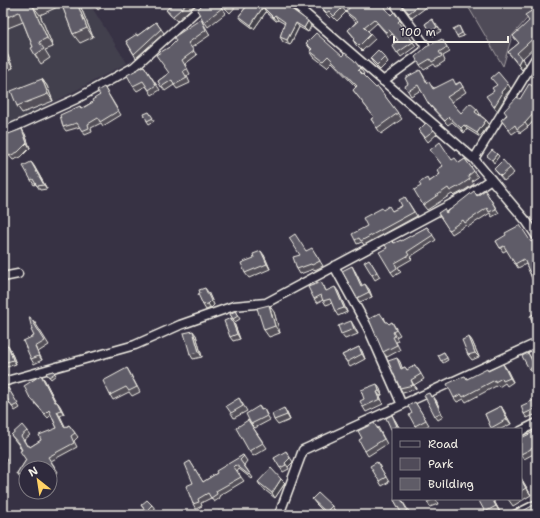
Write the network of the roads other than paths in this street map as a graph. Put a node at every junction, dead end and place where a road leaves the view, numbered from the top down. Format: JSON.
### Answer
{"nodes":[{"id":1,"x":205,"y":3,"type":"edge"},
{"id":2,"x":293,"y":3,"type":"edge"},
{"id":3,"x":394,"y":3,"type":"edge"},
{"id":4,"x":537,"y":56,"type":"edge"},
{"id":5,"x":383,"y":81,"type":"junction"},
{"id":6,"x":3,"y":132,"type":"edge"},
{"id":7,"x":474,"y":159,"type":"junction"},
{"id":8,"x":491,"y":179,"type":"junction"},
{"id":9,"x":537,"y":237,"type":"edge"},
{"id":10,"x":334,"y":266,"type":"junction"},
{"id":11,"x":18,"y":274,"type":"dead end"},
{"id":12,"x":3,"y":277,"type":"edge"},
{"id":13,"x":537,"y":343,"type":"edge"},
{"id":14,"x":3,"y":382,"type":"edge"},
{"id":15,"x":402,"y":405,"type":"junction"},
{"id":16,"x":537,"y":423,"type":"edge"},
{"id":17,"x":522,"y":430,"type":"edge"},
{"id":18,"x":537,"y":504,"type":"edge"},
{"id":19,"x":279,"y":515,"type":"edge"},
{"id":20,"x":515,"y":515,"type":"edge"}],
"edges":[{"from":1,"to":6,"type":"street"},
{"from":2,"to":5,"type":"street"},
{"from":3,"to":5,"type":"street"},
{"from":4,"to":7,"type":"street"},
{"from":5,"to":7,"type":"street"},
{"from":7,"to":8,"type":"street"},
{"from":8,"to":9,"type":"street"},
{"from":8,"to":10,"type":"street"},
{"from":10,"to":14,"type":"street"},
{"from":10,"to":15,"type":"street"},
{"from":11,"to":12,"type":"street"},
{"from":13,"to":15,"type":"street"},
{"from":15,"to":19,"type":"street"},
{"from":16,"to":17,"type":"street"},
{"from":18,"to":20,"type":"street"}]}
